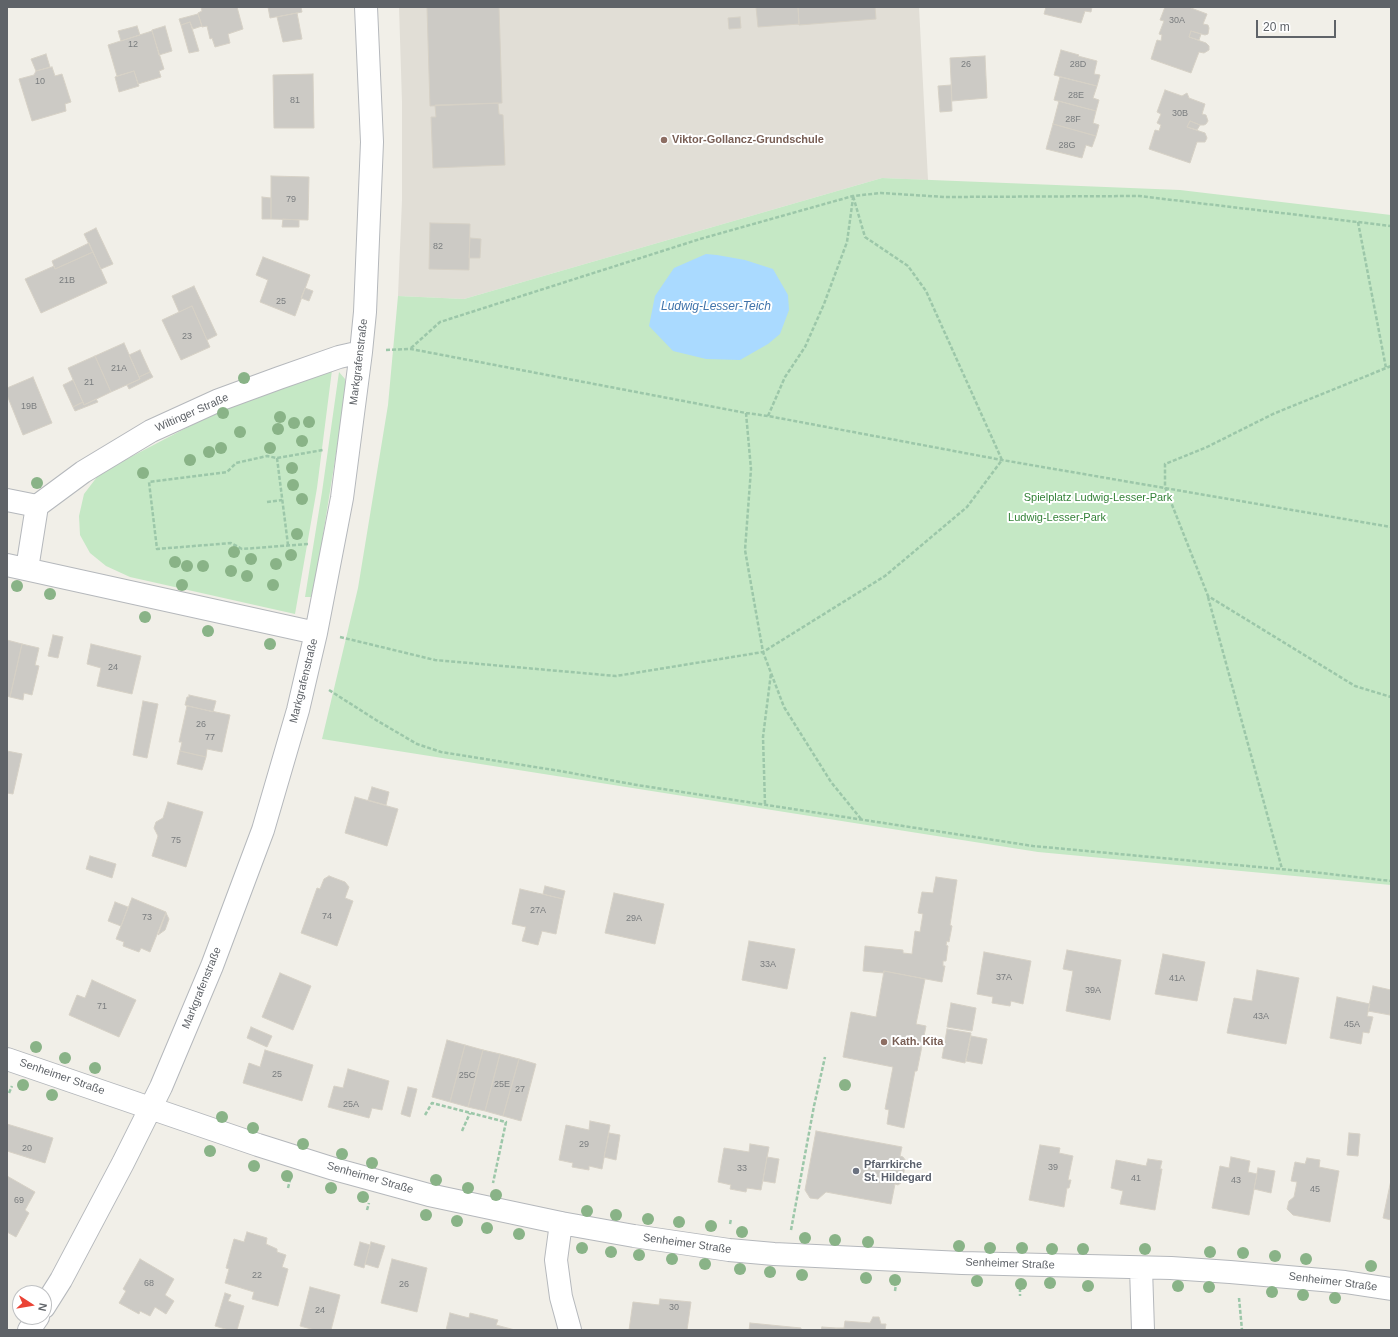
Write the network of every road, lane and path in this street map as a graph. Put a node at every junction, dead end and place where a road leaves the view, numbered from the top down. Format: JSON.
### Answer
{"nodes":[{"id":1,"x":366,"y":7,"type":"edge"},
{"id":2,"x":853,"y":196,"type":"junction"},
{"id":3,"x":1358,"y":222,"type":"junction"},
{"id":4,"x":1391,"y":226,"type":"edge"},
{"id":5,"x":411,"y":349,"type":"junction"},
{"id":6,"x":388,"y":350,"type":"dead end"},
{"id":7,"x":361,"y":352,"type":"junction"},
{"id":8,"x":1391,"y":366,"type":"edge"},
{"id":9,"x":1386,"y":368,"type":"junction"},
{"id":10,"x":746,"y":413,"type":"junction"},
{"id":11,"x":768,"y":416,"type":"junction"},
{"id":12,"x":326,"y":450,"type":"dead end"},
{"id":13,"x":277,"y":458,"type":"junction"},
{"id":14,"x":1002,"y":460,"type":"junction"},
{"id":15,"x":1165,"y":487,"type":"junction"},
{"id":16,"x":7,"y":500,"type":"edge"},
{"id":17,"x":282,"y":500,"type":"junction"},
{"id":18,"x":267,"y":502,"type":"dead end"},
{"id":19,"x":37,"y":506,"type":"junction"},
{"id":20,"x":1391,"y":527,"type":"edge"},
{"id":21,"x":311,"y":544,"type":"dead end"},
{"id":22,"x":288,"y":545,"type":"junction"},
{"id":23,"x":17,"y":567,"type":"edge"},
{"id":24,"x":1208,"y":596,"type":"junction"},
{"id":25,"x":316,"y":633,"type":"junction"},
{"id":26,"x":763,"y":652,"type":"junction"},
{"id":27,"x":771,"y":672,"type":"junction"},
{"id":28,"x":329,"y":690,"type":"dead end"},
{"id":29,"x":1391,"y":697,"type":"edge"},
{"id":30,"x":765,"y":804,"type":"junction"},
{"id":31,"x":861,"y":819,"type":"junction"},
{"id":32,"x":1282,"y":869,"type":"junction"},
{"id":33,"x":1391,"y":881,"type":"edge"},
{"id":34,"x":825,"y":1057,"type":"dead end"},
{"id":35,"x":7,"y":1059,"type":"edge"},
{"id":36,"x":151,"y":1108,"type":"junction"},
{"id":37,"x":470,"y":1113,"type":"junction"},
{"id":38,"x":425,"y":1116,"type":"dead end"},
{"id":39,"x":462,"y":1131,"type":"dead end"},
{"id":40,"x":290,"y":1180,"type":"dead end"},
{"id":41,"x":493,"y":1180,"type":"dead end"},
{"id":42,"x":288,"y":1188,"type":"dead end"},
{"id":43,"x":369,"y":1203,"type":"dead end"},
{"id":44,"x":367,"y":1210,"type":"dead end"},
{"id":45,"x":731,"y":1219,"type":"dead end"},
{"id":46,"x":561,"y":1223,"type":"junction"},
{"id":47,"x":730,"y":1224,"type":"dead end"},
{"id":48,"x":791,"y":1230,"type":"dead end"},
{"id":49,"x":1141,"y":1268,"type":"junction"},
{"id":50,"x":896,"y":1283,"type":"dead end"},
{"id":51,"x":1020,"y":1288,"type":"dead end"},
{"id":52,"x":1391,"y":1289,"type":"edge"},
{"id":53,"x":895,"y":1291,"type":"dead end"},
{"id":54,"x":52,"y":1294,"type":"edge"},
{"id":55,"x":1020,"y":1296,"type":"dead end"},
{"id":56,"x":1238,"y":1302,"type":"dead end"},
{"id":57,"x":570,"y":1330,"type":"edge"},
{"id":58,"x":1142,"y":1330,"type":"edge"},
{"id":59,"x":1242,"y":1330,"type":"edge"}],
"edges":[{"from":1,"to":7,"type":"street","name":"Markgrafenstraße"},
{"from":2,"to":3,"type":"path"},
{"from":2,"to":5,"type":"path"},
{"from":2,"to":11,"type":"path"},
{"from":2,"to":14,"type":"path"},
{"from":3,"to":4,"type":"path"},
{"from":3,"to":9,"type":"path"},
{"from":5,"to":6,"type":"path"},
{"from":5,"to":10,"type":"path"},
{"from":7,"to":19,"type":"street","name":"Wiltinger Straße"},
{"from":7,"to":25,"type":"street","name":"Markgrafenstraße"},
{"from":8,"to":9,"type":"path"},
{"from":9,"to":15,"type":"path"},
{"from":10,"to":11,"type":"path"},
{"from":10,"to":26,"type":"path"},
{"from":11,"to":14,"type":"path"},
{"from":12,"to":13,"type":"path"},
{"from":13,"to":17,"type":"path"},
{"from":13,"to":22,"type":"path"},
{"from":14,"to":15,"type":"path"},
{"from":14,"to":26,"type":"path"},
{"from":15,"to":20,"type":"path"},
{"from":15,"to":24,"type":"path"},
{"from":16,"to":19,"type":"street"},
{"from":17,"to":18,"type":"path"},
{"from":17,"to":22,"type":"path"},
{"from":19,"to":23,"type":"street"},
{"from":21,"to":22,"type":"path"},
{"from":23,"to":25,"type":"street"},
{"from":24,"to":29,"type":"path"},
{"from":24,"to":32,"type":"path"},
{"from":25,"to":26,"type":"path"},
{"from":25,"to":36,"type":"street","name":"Markgrafenstraße"},
{"from":26,"to":27,"type":"path"},
{"from":27,"to":30,"type":"path"},
{"from":27,"to":31,"type":"path"},
{"from":28,"to":30,"type":"path"},
{"from":30,"to":31,"type":"path"},
{"from":31,"to":32,"type":"path"},
{"from":32,"to":33,"type":"path"},
{"from":34,"to":48,"type":"path"},
{"from":35,"to":36,"type":"street","name":"Senheimer Straße"},
{"from":36,"to":46,"type":"street","name":"Senheimer Straße"},
{"from":36,"to":54,"type":"street","name":"Markgrafenstraße"},
{"from":37,"to":38,"type":"path"},
{"from":37,"to":39,"type":"path"},
{"from":37,"to":41,"type":"path"},
{"from":40,"to":42,"type":"path"},
{"from":43,"to":44,"type":"path"},
{"from":45,"to":47,"type":"path"},
{"from":46,"to":49,"type":"street","name":"Senheimer Straße"},
{"from":46,"to":57,"type":"street"},
{"from":49,"to":52,"type":"street","name":"Senheimer Straße"},
{"from":49,"to":58,"type":"street"},
{"from":50,"to":53,"type":"path"},
{"from":51,"to":55,"type":"path"},
{"from":56,"to":59,"type":"path"}]}
